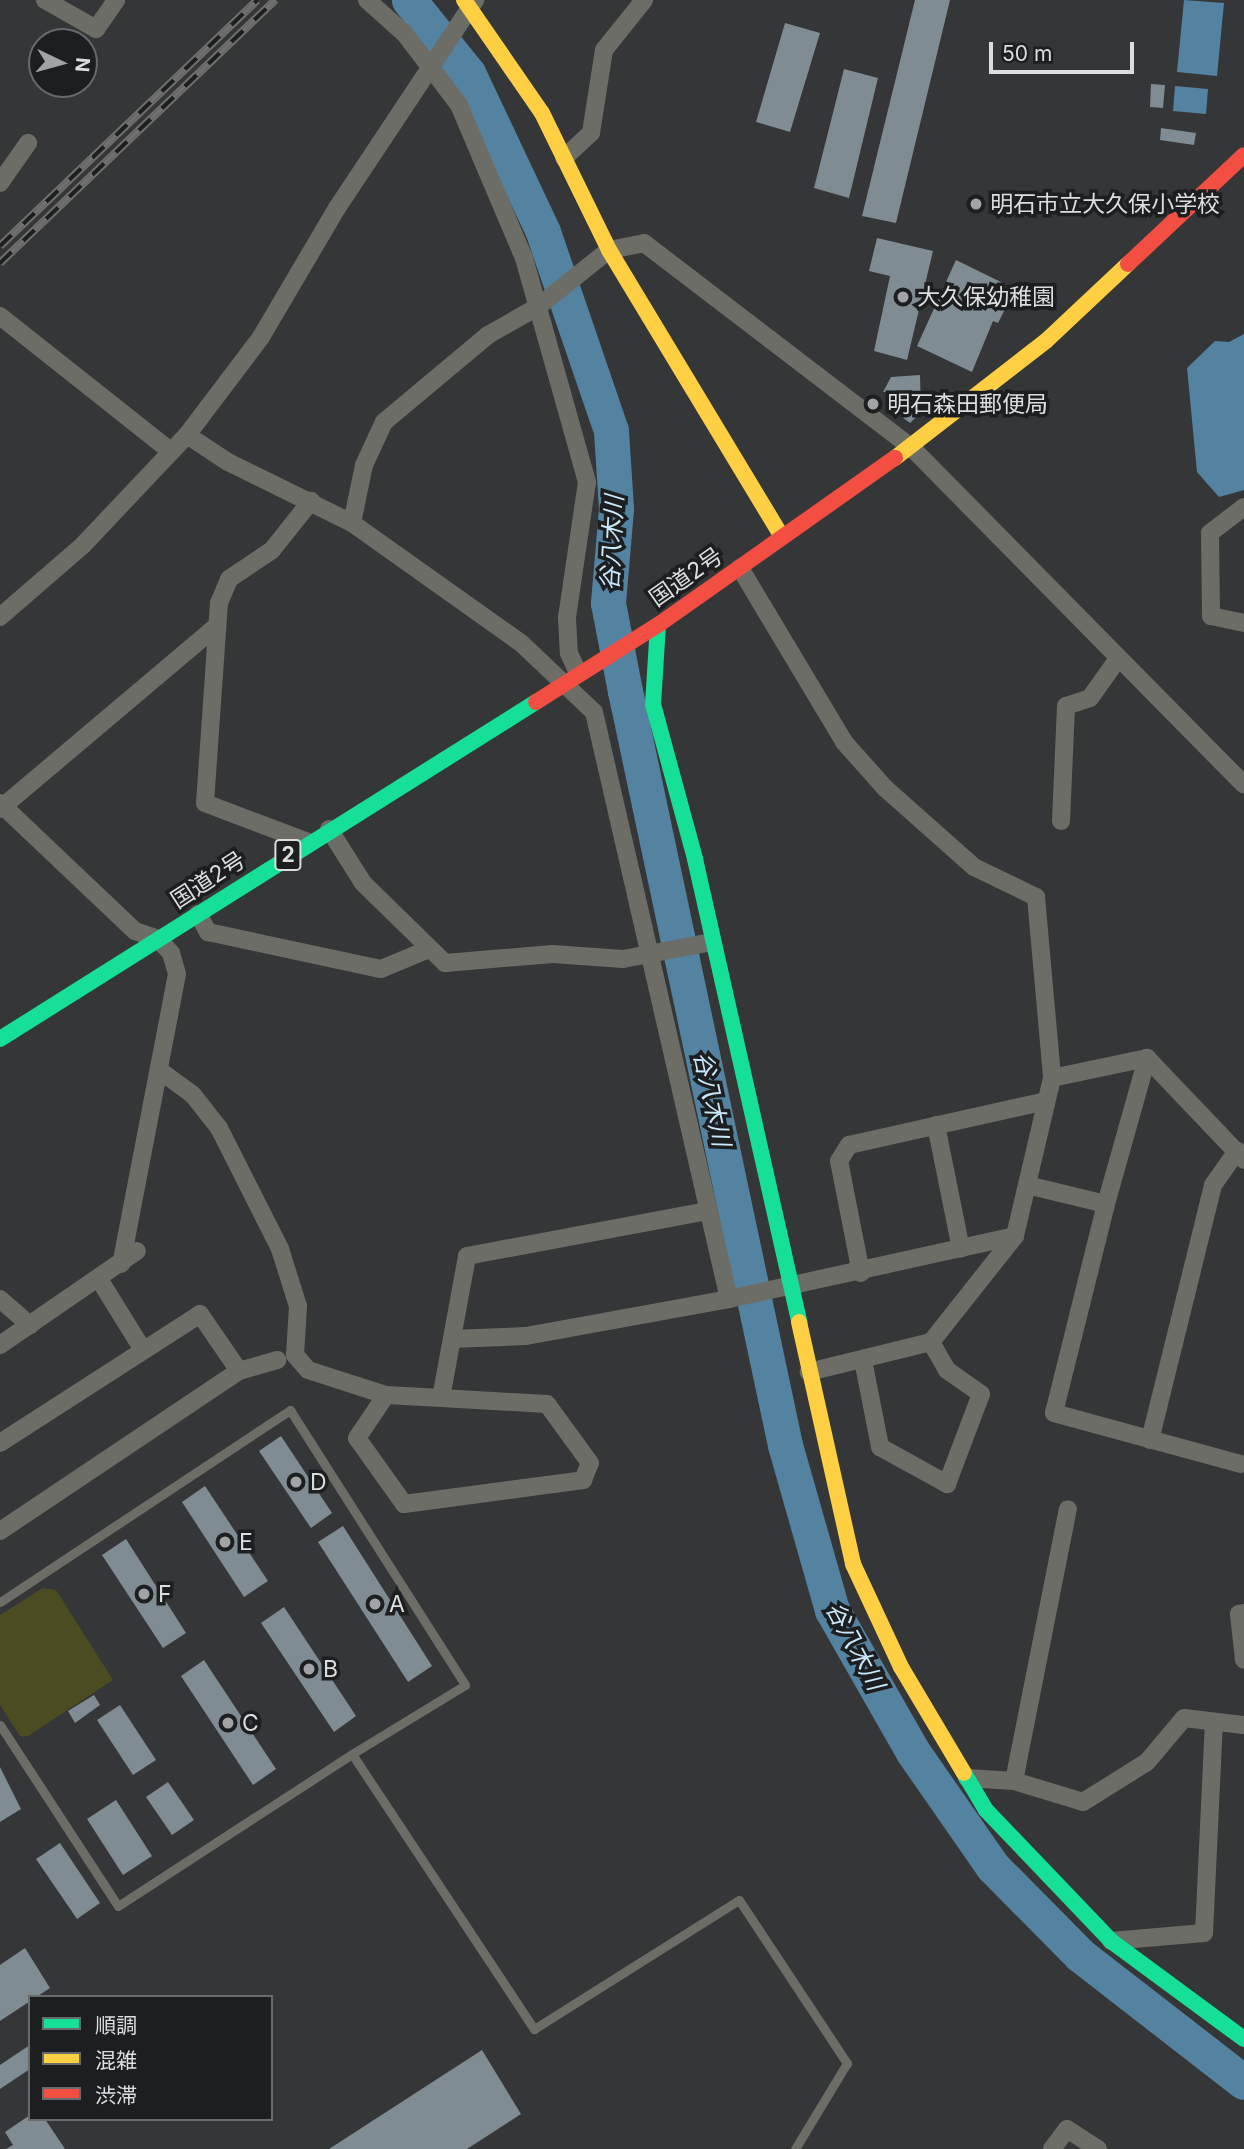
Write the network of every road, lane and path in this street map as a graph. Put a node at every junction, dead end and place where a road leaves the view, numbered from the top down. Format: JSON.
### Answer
{"nodes":[{"id":1,"x":45,"y":0,"type":"edge"},
{"id":2,"x":116,"y":0,"type":"edge"},
{"id":3,"x":367,"y":0,"type":"edge"},
{"id":4,"x":644,"y":0,"type":"edge"},
{"id":5,"x":470,"y":2,"type":"edge"},
{"id":6,"x":432,"y":64,"type":"junction"},
{"id":7,"x":28,"y":143,"type":"dead end"},
{"id":8,"x":1244,"y":155,"type":"edge"},
{"id":9,"x":564,"y":158,"type":"junction"},
{"id":10,"x":0,"y":183,"type":"edge"},
{"id":11,"x":609,"y":250,"type":"junction"},
{"id":12,"x":539,"y":306,"type":"junction"},
{"id":13,"x":0,"y":316,"type":"edge"},
{"id":14,"x":187,"y":435,"type":"junction"},
{"id":15,"x":911,"y":447,"type":"junction"},
{"id":16,"x":168,"y":449,"type":"junction"},
{"id":17,"x":311,"y":501,"type":"junction"},
{"id":18,"x":1244,"y":507,"type":"edge"},
{"id":19,"x":352,"y":523,"type":"junction"},
{"id":20,"x":780,"y":534,"type":"junction"},
{"id":21,"x":740,"y":568,"type":"junction"},
{"id":22,"x":0,"y":617,"type":"edge"},
{"id":23,"x":1244,"y":623,"type":"edge"},
{"id":24,"x":658,"y":625,"type":"junction"},
{"id":25,"x":214,"y":628,"type":"junction"},
{"id":26,"x":1117,"y":660,"type":"junction"},
{"id":27,"x":578,"y":673,"type":"junction"},
{"id":28,"x":560,"y":684,"type":"junction"},
{"id":29,"x":1244,"y":785,"type":"edge"},
{"id":30,"x":1,"y":806,"type":"edge"},
{"id":31,"x":1060,"y":821,"type":"dead end"},
{"id":32,"x":329,"y":829,"type":"junction"},
{"id":33,"x":309,"y":842,"type":"junction"},
{"id":34,"x":198,"y":914,"type":"junction"},
{"id":35,"x":158,"y":939,"type":"junction"},
{"id":36,"x":712,"y":942,"type":"junction"},
{"id":37,"x":429,"y":949,"type":"junction"},
{"id":38,"x":650,"y":956,"type":"junction"},
{"id":39,"x":0,"y":1039,"type":"edge"},
{"id":40,"x":1147,"y":1058,"type":"junction"},
{"id":41,"x":159,"y":1070,"type":"junction"},
{"id":42,"x":1052,"y":1078,"type":"junction"},
{"id":43,"x":1046,"y":1101,"type":"junction"},
{"id":44,"x":936,"y":1125,"type":"junction"},
{"id":45,"x":1240,"y":1156,"type":"edge"},
{"id":46,"x":1027,"y":1185,"type":"junction"},
{"id":47,"x":1106,"y":1204,"type":"junction"},
{"id":48,"x":708,"y":1211,"type":"junction"},
{"id":49,"x":1015,"y":1236,"type":"junction"},
{"id":50,"x":961,"y":1249,"type":"junction"},
{"id":51,"x":137,"y":1251,"type":"dead end"},
{"id":52,"x":121,"y":1264,"type":"junction"},
{"id":53,"x":861,"y":1273,"type":"junction"},
{"id":54,"x":99,"y":1279,"type":"junction"},
{"id":55,"x":787,"y":1287,"type":"junction"},
{"id":56,"x":0,"y":1299,"type":"edge"},
{"id":57,"x":729,"y":1299,"type":"junction"},
{"id":58,"x":30,"y":1325,"type":"junction"},
{"id":59,"x":452,"y":1339,"type":"junction"},
{"id":60,"x":931,"y":1342,"type":"junction"},
{"id":61,"x":0,"y":1345,"type":"edge"},
{"id":62,"x":143,"y":1350,"type":"junction"},
{"id":63,"x":277,"y":1360,"type":"dead end"},
{"id":64,"x":863,"y":1360,"type":"junction"},
{"id":65,"x":239,"y":1371,"type":"junction"},
{"id":66,"x":809,"y":1372,"type":"junction"},
{"id":67,"x":386,"y":1395,"type":"junction"},
{"id":68,"x":441,"y":1398,"type":"junction"},
{"id":69,"x":1150,"y":1440,"type":"junction"},
{"id":70,"x":0,"y":1443,"type":"edge"},
{"id":71,"x":1243,"y":1459,"type":"edge"},
{"id":72,"x":1068,"y":1509,"type":"dead end"},
{"id":73,"x":0,"y":1531,"type":"edge"},
{"id":74,"x":0,"y":1602,"type":"edge"},
{"id":75,"x":1244,"y":1613,"type":"edge"},
{"id":76,"x":1244,"y":1660,"type":"edge"},
{"id":77,"x":1214,"y":1722,"type":"junction"},
{"id":78,"x":1244,"y":1724,"type":"edge"},
{"id":79,"x":0,"y":1725,"type":"edge"},
{"id":80,"x":352,"y":1754,"type":"junction"},
{"id":81,"x":967,"y":1778,"type":"junction"},
{"id":82,"x":1014,"y":1782,"type":"junction"},
{"id":83,"x":1111,"y":1941,"type":"junction"},
{"id":84,"x":1244,"y":2039,"type":"edge"},
{"id":85,"x":795,"y":2149,"type":"edge"},
{"id":86,"x":1052,"y":2149,"type":"edge"},
{"id":87,"x":1098,"y":2149,"type":"edge"}],
"edges":[{"from":1,"to":2,"type":"street"},
{"from":3,"to":6,"type":"street"},
{"from":4,"to":9,"type":"street"},
{"from":5,"to":6,"type":"street"},
{"from":5,"to":9,"type":"main road"},
{"from":6,"to":12,"type":"street"},
{"from":6,"to":14,"type":"street"},
{"from":7,"to":10,"type":"street"},
{"from":8,"to":15,"type":"main road","name":"国道2号","number":"2"},
{"from":9,"to":11,"type":"main road"},
{"from":11,"to":12,"type":"street"},
{"from":11,"to":15,"type":"street"},
{"from":11,"to":20,"type":"main road"},
{"from":12,"to":19,"type":"street"},
{"from":12,"to":27,"type":"street"},
{"from":13,"to":16,"type":"street"},
{"from":14,"to":16,"type":"street"},
{"from":14,"to":17,"type":"street"},
{"from":15,"to":20,"type":"main road","name":"国道2号","number":"2"},
{"from":15,"to":26,"type":"street"},
{"from":16,"to":22,"type":"street"},
{"from":17,"to":19,"type":"street"},
{"from":17,"to":25,"type":"street"},
{"from":18,"to":23,"type":"street"},
{"from":19,"to":28,"type":"street"},
{"from":20,"to":21,"type":"main road","name":"国道2号","number":"2"},
{"from":21,"to":24,"type":"main road","name":"国道2号","number":"2"},
{"from":21,"to":42,"type":"street"},
{"from":24,"to":27,"type":"main road","name":"国道2号","number":"2"},
{"from":24,"to":36,"type":"main road"},
{"from":25,"to":30,"type":"street"},
{"from":25,"to":33,"type":"street"},
{"from":26,"to":29,"type":"street"},
{"from":26,"to":31,"type":"street"},
{"from":27,"to":28,"type":"main road","name":"国道2号","number":"2"},
{"from":28,"to":32,"type":"main road","name":"国道2号","number":"2"},
{"from":28,"to":38,"type":"street"},
{"from":30,"to":35,"type":"street"},
{"from":32,"to":33,"type":"main road","name":"国道2号","number":"2"},
{"from":32,"to":37,"type":"street"},
{"from":33,"to":34,"type":"main road","name":"国道2号","number":"2"},
{"from":34,"to":35,"type":"main road","name":"国道2号","number":"2"},
{"from":34,"to":37,"type":"street"},
{"from":35,"to":39,"type":"main road","name":"国道2号","number":"2"},
{"from":35,"to":41,"type":"street"},
{"from":36,"to":38,"type":"street"},
{"from":36,"to":55,"type":"main road"},
{"from":37,"to":38,"type":"street"},
{"from":38,"to":48,"type":"street"},
{"from":40,"to":42,"type":"street"},
{"from":40,"to":45,"type":"street"},
{"from":40,"to":47,"type":"street"},
{"from":41,"to":52,"type":"street"},
{"from":41,"to":67,"type":"street"},
{"from":42,"to":43,"type":"street"},
{"from":43,"to":44,"type":"street"},
{"from":43,"to":46,"type":"street"},
{"from":44,"to":50,"type":"street"},
{"from":44,"to":53,"type":"street"},
{"from":45,"to":69,"type":"street"},
{"from":46,"to":47,"type":"street"},
{"from":46,"to":49,"type":"street"},
{"from":47,"to":69,"type":"street"},
{"from":48,"to":57,"type":"street"},
{"from":48,"to":59,"type":"street"},
{"from":49,"to":50,"type":"street"},
{"from":49,"to":60,"type":"street"},
{"from":50,"to":53,"type":"street"},
{"from":51,"to":52,"type":"street"},
{"from":52,"to":54,"type":"street"},
{"from":53,"to":55,"type":"street"},
{"from":54,"to":58,"type":"street"},
{"from":54,"to":62,"type":"street"},
{"from":55,"to":57,"type":"street"},
{"from":55,"to":66,"type":"main road"},
{"from":56,"to":58,"type":"street"},
{"from":57,"to":59,"type":"street"},
{"from":58,"to":61,"type":"street"},
{"from":59,"to":68,"type":"street"},
{"from":60,"to":64,"type":"street"},
{"from":60,"to":64,"type":"street"},
{"from":62,"to":65,"type":"street"},
{"from":62,"to":70,"type":"street"},
{"from":63,"to":65,"type":"street"},
{"from":64,"to":66,"type":"street"},
{"from":65,"to":73,"type":"street"},
{"from":66,"to":81,"type":"main road"},
{"from":67,"to":68,"type":"street"},
{"from":67,"to":68,"type":"street"},
{"from":69,"to":71,"type":"street"},
{"from":72,"to":82,"type":"street"},
{"from":74,"to":80,"type":"lane"},
{"from":75,"to":76,"type":"street"},
{"from":77,"to":78,"type":"street"},
{"from":77,"to":82,"type":"street"},
{"from":77,"to":83,"type":"street"},
{"from":79,"to":80,"type":"lane"},
{"from":80,"to":85,"type":"lane"},
{"from":81,"to":82,"type":"street"},
{"from":81,"to":83,"type":"main road"},
{"from":83,"to":84,"type":"main road"},
{"from":86,"to":87,"type":"street"}]}
